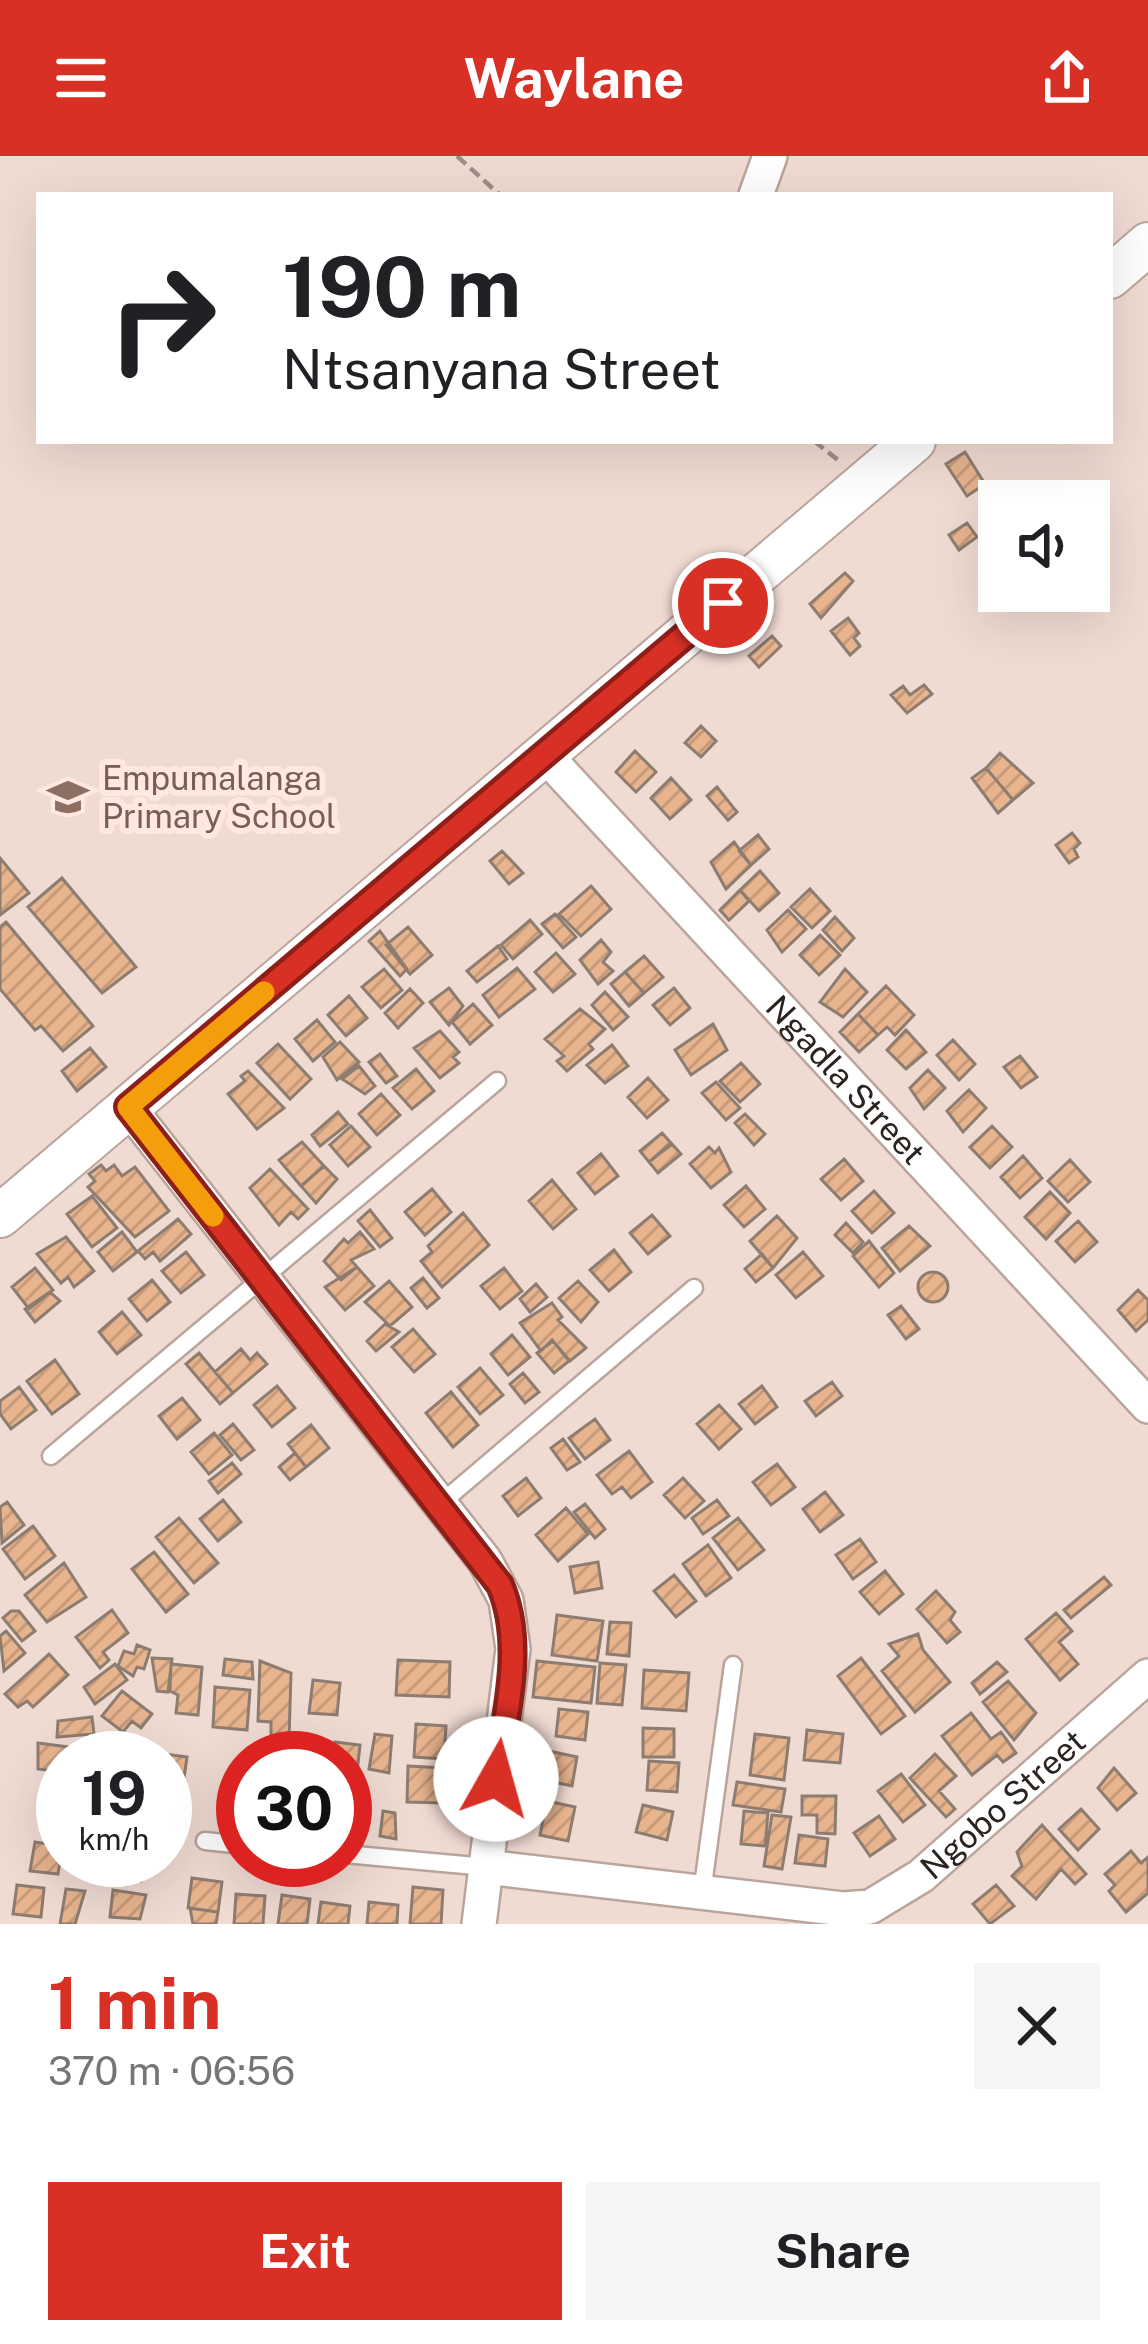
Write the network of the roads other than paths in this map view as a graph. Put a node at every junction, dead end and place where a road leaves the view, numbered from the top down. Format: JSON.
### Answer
{"nodes":[{"id":1,"x":770,"y":156,"type":"edge"},
{"id":2,"x":758,"y":192,"type":"edge"},
{"id":3,"x":910,"y":444,"type":"edge"},
{"id":4,"x":544,"y":754,"type":"junction"},
{"id":5,"x":497,"y":1081,"type":"dead end"},
{"id":6,"x":128,"y":1107,"type":"junction"},
{"id":7,"x":0,"y":1216,"type":"edge"},
{"id":8,"x":264,"y":1281,"type":"junction"},
{"id":9,"x":694,"y":1288,"type":"dead end"},
{"id":10,"x":1148,"y":1406,"type":"edge"},
{"id":11,"x":50,"y":1456,"type":"dead end"},
{"id":12,"x":440,"y":1504,"type":"junction"},
{"id":13,"x":734,"y":1665,"type":"dead end"},
{"id":14,"x":1148,"y":1676,"type":"edge"},
{"id":15,"x":205,"y":1841,"type":"dead end"},
{"id":16,"x":216,"y":1842,"type":"edge"},
{"id":17,"x":372,"y":1856,"type":"edge"},
{"id":18,"x":486,"y":1867,"type":"junction"},
{"id":19,"x":702,"y":1893,"type":"junction"},
{"id":20,"x":479,"y":1924,"type":"edge"}],
"edges":[{"from":1,"to":2,"type":"street"},
{"from":3,"to":4,"type":"street"},
{"from":4,"to":6,"type":"street"},
{"from":4,"to":10,"type":"street","name":"Ngadla Street"},
{"from":5,"to":8,"type":"lane"},
{"from":6,"to":7,"type":"street"},
{"from":6,"to":8,"type":"street"},
{"from":8,"to":11,"type":"lane"},
{"from":8,"to":12,"type":"street"},
{"from":9,"to":12,"type":"lane"},
{"from":12,"to":18,"type":"street"},
{"from":13,"to":19,"type":"lane"},
{"from":14,"to":19,"type":"street","name":"Ngobo Street"},
{"from":15,"to":16,"type":"lane"},
{"from":17,"to":18,"type":"lane"},
{"from":18,"to":19,"type":"street","name":"Ngobo Street"},
{"from":18,"to":20,"type":"street"}]}
